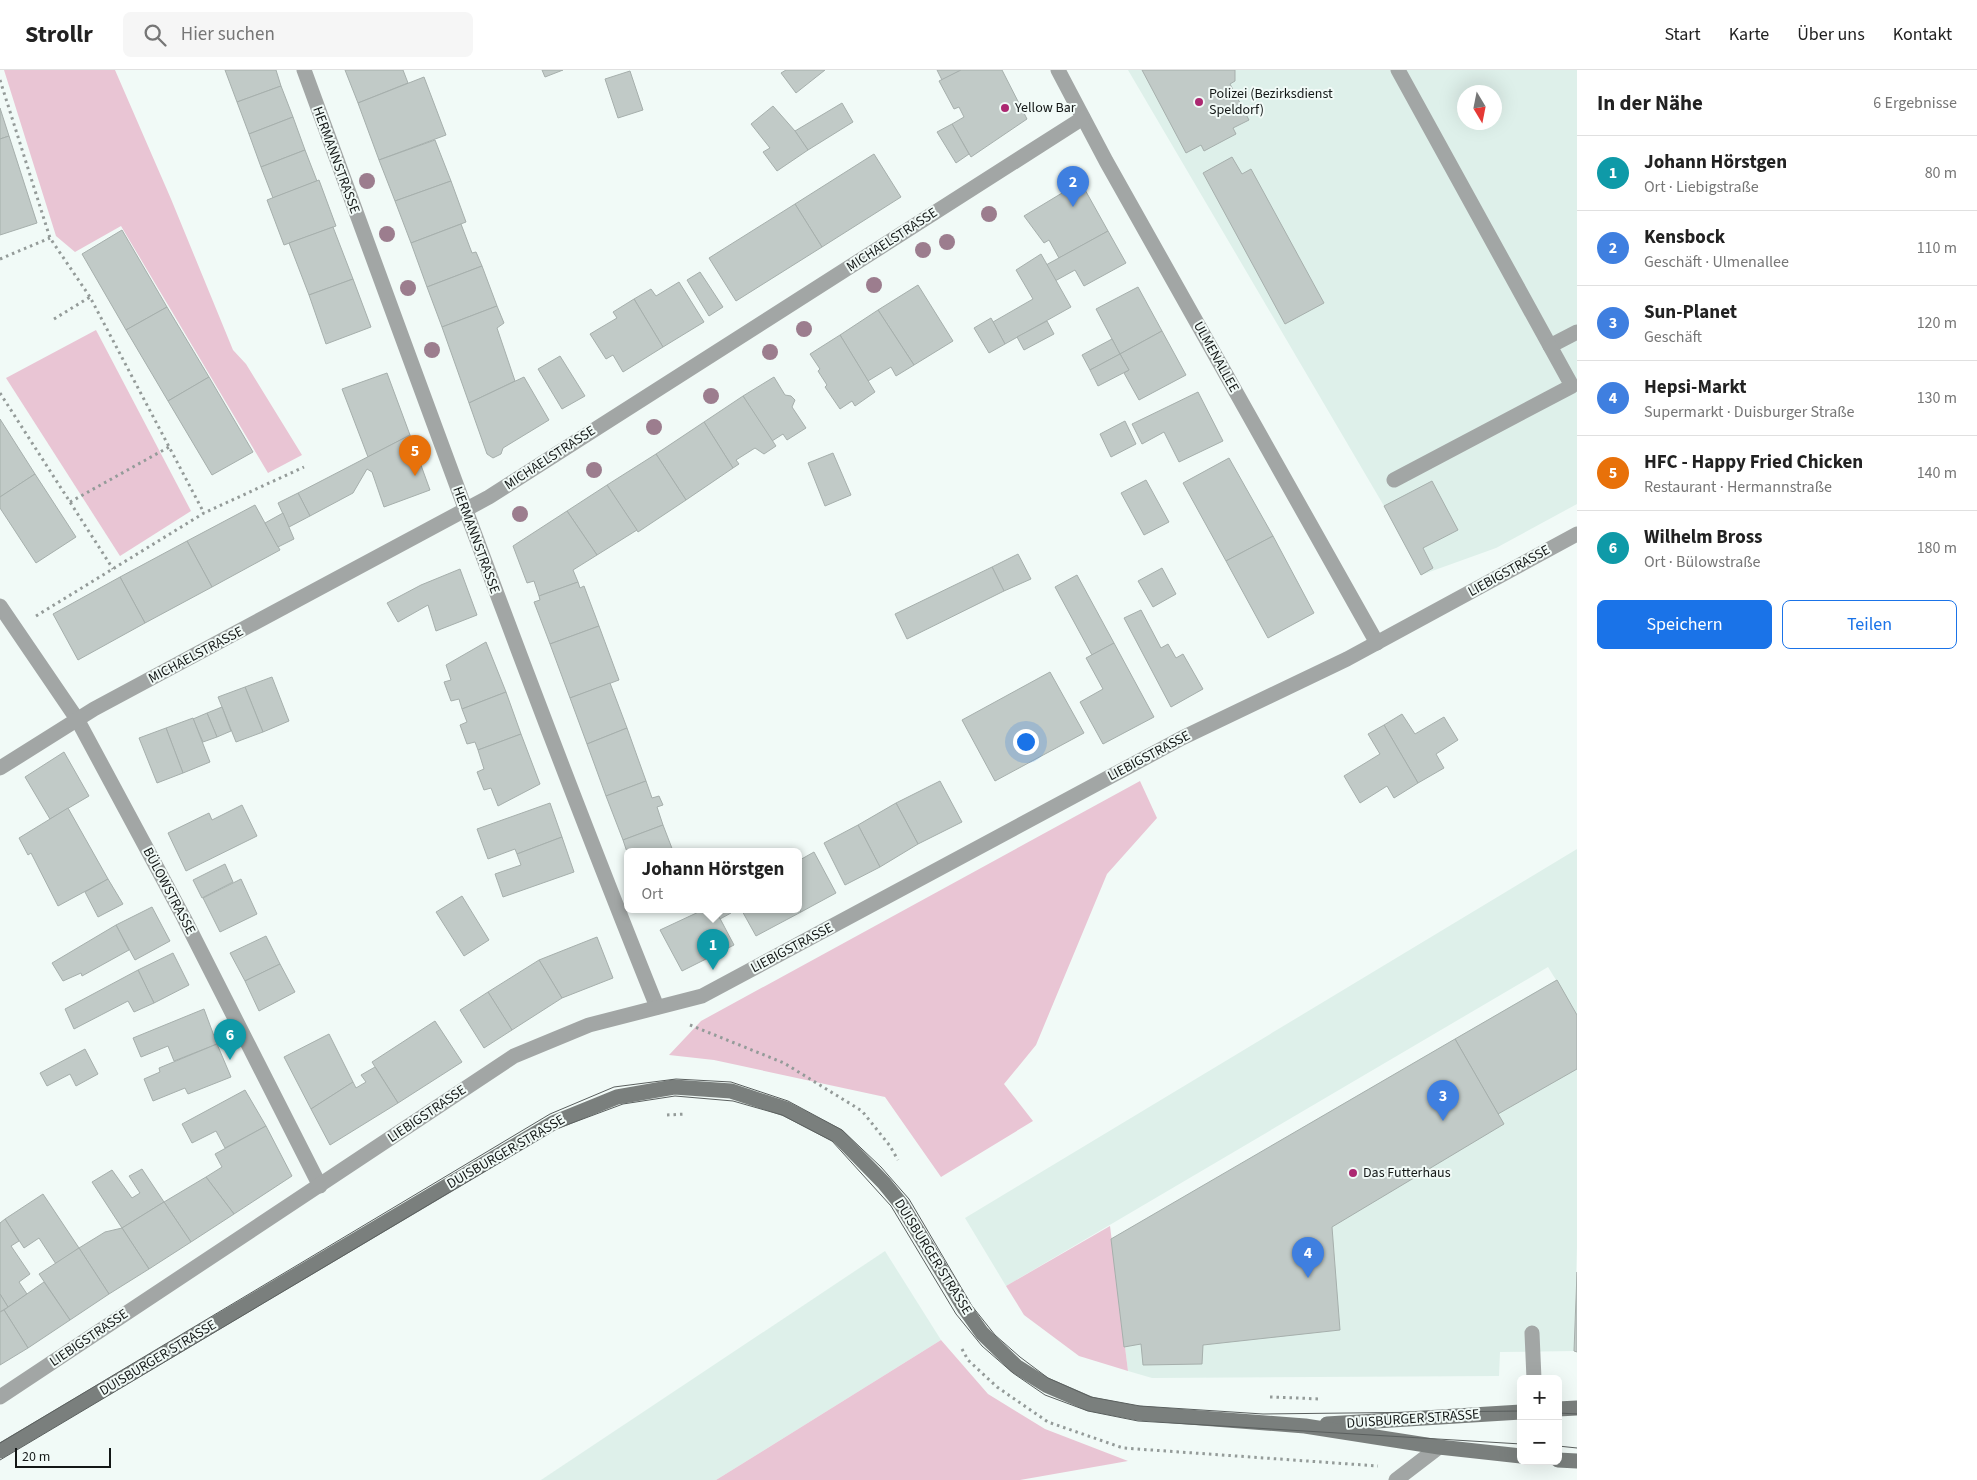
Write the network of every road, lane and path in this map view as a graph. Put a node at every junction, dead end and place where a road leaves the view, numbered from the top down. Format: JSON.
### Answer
{"nodes":[{"id":1,"x":304,"y":70,"type":"edge"},
{"id":2,"x":1058,"y":70,"type":"edge"},
{"id":3,"x":1398,"y":70,"type":"edge"},
{"id":4,"x":0,"y":80,"type":"edge"},
{"id":5,"x":1083,"y":118,"type":"junction"},
{"id":6,"x":50,"y":238,"type":"junction"},
{"id":7,"x":0,"y":259,"type":"edge"},
{"id":8,"x":90,"y":297,"type":"junction"},
{"id":9,"x":54,"y":319,"type":"dead end"},
{"id":10,"x":1577,"y":332,"type":"edge"},
{"id":11,"x":1550,"y":346,"type":"junction"},
{"id":12,"x":0,"y":393,"type":"edge"},
{"id":13,"x":169,"y":447,"type":"junction"},
{"id":14,"x":304,"y":467,"type":"dead end"},
{"id":15,"x":1394,"y":480,"type":"dead end"},
{"id":16,"x":70,"y":502,"type":"junction"},
{"id":17,"x":465,"y":511,"type":"junction"},
{"id":18,"x":204,"y":513,"type":"junction"},
{"id":19,"x":1577,"y":534,"type":"edge"},
{"id":20,"x":113,"y":569,"type":"junction"},
{"id":21,"x":0,"y":606,"type":"edge"},
{"id":22,"x":16,"y":629,"type":"junction"},
{"id":23,"x":1377,"y":643,"type":"junction"},
{"id":24,"x":78,"y":719,"type":"junction"},
{"id":25,"x":0,"y":768,"type":"edge"},
{"id":26,"x":657,"y":1007,"type":"junction"},
{"id":27,"x":688,"y":1114,"type":"dead end"},
{"id":28,"x":662,"y":1115,"type":"dead end"},
{"id":29,"x":900,"y":1164,"type":"dead end"},
{"id":30,"x":320,"y":1186,"type":"junction"},
{"id":31,"x":1532,"y":1332,"type":"dead end"},
{"id":32,"x":1534,"y":1375,"type":"edge"},
{"id":33,"x":1263,"y":1396,"type":"dead end"},
{"id":34,"x":0,"y":1397,"type":"edge"},
{"id":35,"x":1323,"y":1399,"type":"dead end"},
{"id":36,"x":1577,"y":1408,"type":"edge"},
{"id":37,"x":1562,"y":1409,"type":"edge"},
{"id":38,"x":1517,"y":1412,"type":"edge"},
{"id":39,"x":1306,"y":1426,"type":"junction"},
{"id":40,"x":1439,"y":1447,"type":"junction"},
{"id":41,"x":0,"y":1451,"type":"edge"},
{"id":42,"x":1517,"y":1456,"type":"edge"},
{"id":43,"x":1562,"y":1460,"type":"edge"},
{"id":44,"x":1577,"y":1461,"type":"edge"},
{"id":45,"x":1396,"y":1480,"type":"edge"}],
"edges":[{"from":1,"to":17,"type":"street","name":"HERMANNSTRASSE"},
{"from":2,"to":5,"type":"street","name":"ULMENALLEE"},
{"from":3,"to":11,"type":"street"},
{"from":4,"to":6,"type":"path"},
{"from":5,"to":17,"type":"street","name":"MICHAELSTRASSE"},
{"from":5,"to":23,"type":"street","name":"ULMENALLEE"},
{"from":6,"to":7,"type":"path"},
{"from":6,"to":8,"type":"path"},
{"from":8,"to":9,"type":"path"},
{"from":8,"to":13,"type":"path"},
{"from":10,"to":11,"type":"street"},
{"from":11,"to":15,"type":"street"},
{"from":12,"to":16,"type":"path"},
{"from":13,"to":16,"type":"path"},
{"from":13,"to":18,"type":"path"},
{"from":14,"to":18,"type":"path"},
{"from":16,"to":20,"type":"path"},
{"from":17,"to":24,"type":"street","name":"MICHAELSTRASSE"},
{"from":17,"to":26,"type":"street","name":"HERMANNSTRASSE"},
{"from":18,"to":20,"type":"path"},
{"from":19,"to":23,"type":"street","name":"LIEBIGSTRASSE"},
{"from":20,"to":22,"type":"path"},
{"from":21,"to":22,"type":"street","name":"BÜLOWSTRASSE"},
{"from":22,"to":24,"type":"street","name":"BÜLOWSTRASSE"},
{"from":23,"to":26,"type":"street","name":"LIEBIGSTRASSE"},
{"from":24,"to":25,"type":"street","name":"MICHAELSTRASSE"},
{"from":24,"to":30,"type":"street","name":"BÜLOWSTRASSE"},
{"from":26,"to":29,"type":"path"},
{"from":26,"to":30,"type":"street","name":"LIEBIGSTRASSE"},
{"from":27,"to":28,"type":"path"},
{"from":30,"to":34,"type":"street","name":"LIEBIGSTRASSE"},
{"from":31,"to":32,"type":"street"},
{"from":33,"to":35,"type":"path"},
{"from":36,"to":37,"type":"main road"},
{"from":38,"to":39,"type":"main road","name":"DUISBURGER STRASSE"},
{"from":39,"to":40,"type":"main road","name":"DUISBURGER STRASSE"},
{"from":39,"to":41,"type":"main road","name":"DUISBURGER STRASSE"},
{"from":40,"to":42,"type":"main road","name":"DUISBURGER STRASSE"},
{"from":40,"to":45,"type":"street"},
{"from":43,"to":44,"type":"main road"}]}
